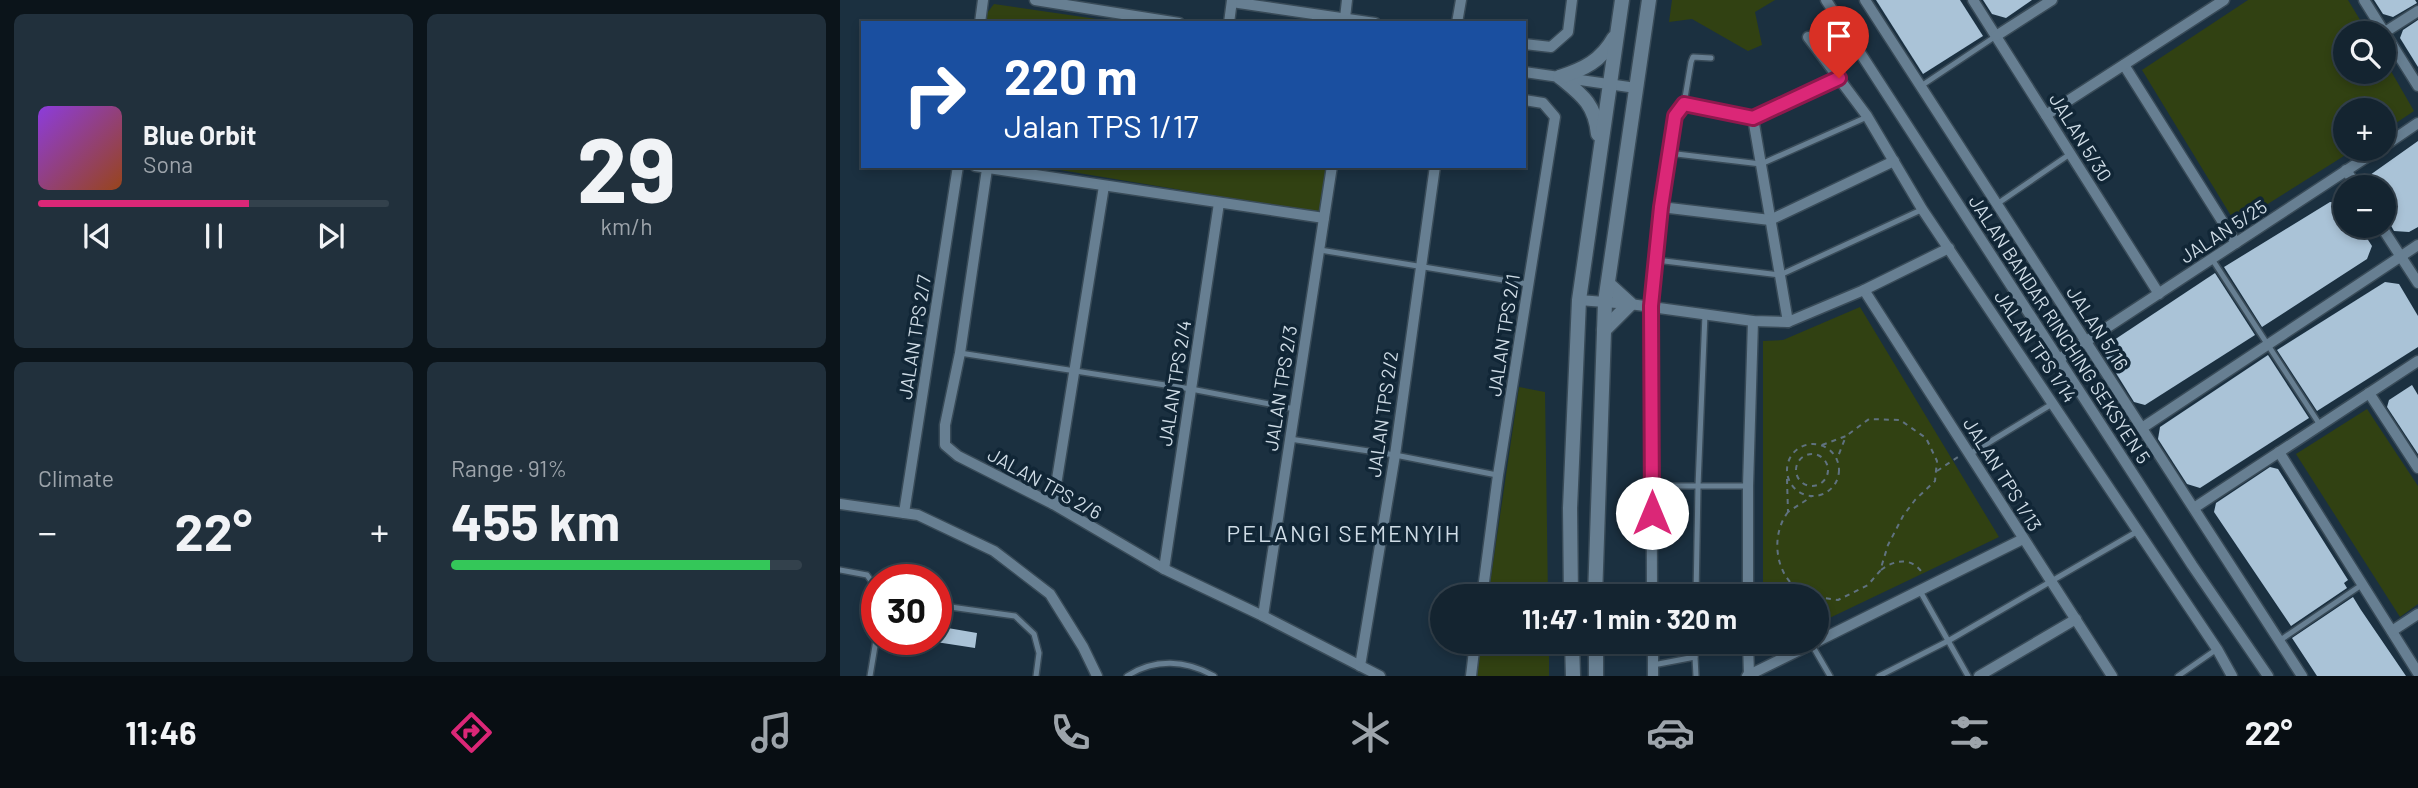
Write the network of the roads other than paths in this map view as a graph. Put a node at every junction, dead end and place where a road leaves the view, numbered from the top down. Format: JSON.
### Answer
{"nodes":[{"id":1,"x":983,"y":0,"type":"edge"},
{"id":2,"x":1035,"y":0,"type":"edge"},
{"id":3,"x":1348,"y":0,"type":"edge"},
{"id":4,"x":1461,"y":0,"type":"edge"},
{"id":5,"x":1572,"y":0,"type":"edge"},
{"id":6,"x":1622,"y":0,"type":"edge"},
{"id":7,"x":1649,"y":0,"type":"edge"},
{"id":8,"x":1826,"y":0,"type":"edge"},
{"id":9,"x":1866,"y":0,"type":"edge"},
{"id":10,"x":1973,"y":0,"type":"edge"},
{"id":11,"x":2052,"y":0,"type":"edge"},
{"id":12,"x":2224,"y":0,"type":"edge"},
{"id":13,"x":2364,"y":0,"type":"edge"},
{"id":14,"x":1232,"y":1,"type":"edge"},
{"id":15,"x":2418,"y":11,"type":"edge"},
{"id":16,"x":1345,"y":18,"type":"junction"},
{"id":17,"x":980,"y":21,"type":"edge"},
{"id":18,"x":1166,"y":21,"type":"edge"},
{"id":19,"x":1229,"y":21,"type":"edge"},
{"id":20,"x":1363,"y":21,"type":"edge"},
{"id":21,"x":1457,"y":21,"type":"edge"},
{"id":22,"x":2378,"y":21,"type":"edge"},
{"id":23,"x":2396,"y":25,"type":"edge"},
{"id":24,"x":1617,"y":32,"type":"junction"},
{"id":25,"x":1996,"y":36,"type":"junction"},
{"id":26,"x":1808,"y":37,"type":"dead end"},
{"id":27,"x":1526,"y":44,"type":"edge"},
{"id":28,"x":2396,"y":50,"type":"edge"},
{"id":29,"x":1711,"y":58,"type":"dead end"},
{"id":30,"x":2124,"y":65,"type":"junction"},
{"id":31,"x":1526,"y":72,"type":"edge"},
{"id":32,"x":1560,"y":77,"type":"junction"},
{"id":33,"x":1839,"y":78,"type":"junction"},
{"id":34,"x":1609,"y":84,"type":"junction"},
{"id":35,"x":1921,"y":86,"type":"junction"},
{"id":36,"x":2418,"y":86,"type":"edge"},
{"id":37,"x":1636,"y":88,"type":"junction"},
{"id":38,"x":1526,"y":100,"type":"edge"},
{"id":39,"x":1684,"y":104,"type":"junction"},
{"id":40,"x":2046,"y":116,"type":"junction"},
{"id":41,"x":1867,"y":117,"type":"junction"},
{"id":42,"x":1753,"y":118,"type":"junction"},
{"id":43,"x":2418,"y":123,"type":"edge"},
{"id":44,"x":2396,"y":137,"type":"edge"},
{"id":45,"x":1600,"y":153,"type":"junction"},
{"id":46,"x":1668,"y":153,"type":"junction"},
{"id":47,"x":2070,"y":154,"type":"junction"},
{"id":48,"x":1894,"y":161,"type":"junction"},
{"id":49,"x":2360,"y":161,"type":"edge"},
{"id":50,"x":1761,"y":164,"type":"junction"},
{"id":51,"x":958,"y":168,"type":"edge"},
{"id":52,"x":984,"y":168,"type":"edge"},
{"id":53,"x":1332,"y":168,"type":"edge"},
{"id":54,"x":1435,"y":168,"type":"edge"},
{"id":55,"x":988,"y":169,"type":"junction"},
{"id":56,"x":2346,"y":170,"type":"junction"},
{"id":57,"x":2349,"y":175,"type":"edge"},
{"id":58,"x":1104,"y":186,"type":"junction"},
{"id":59,"x":1219,"y":203,"type":"junction"},
{"id":60,"x":1997,"y":204,"type":"junction"},
{"id":61,"x":1661,"y":207,"type":"junction"},
{"id":62,"x":1922,"y":209,"type":"junction"},
{"id":63,"x":1324,"y":218,"type":"junction"},
{"id":64,"x":1770,"y":220,"type":"junction"},
{"id":65,"x":2389,"y":238,"type":"edge"},
{"id":66,"x":2235,"y":243,"type":"junction"},
{"id":67,"x":2418,"y":245,"type":"edge"},
{"id":68,"x":1949,"y":248,"type":"junction"},
{"id":69,"x":1320,"y":250,"type":"junction"},
{"id":70,"x":2401,"y":256,"type":"junction"},
{"id":71,"x":2212,"y":259,"type":"junction"},
{"id":72,"x":1656,"y":260,"type":"junction"},
{"id":73,"x":1420,"y":267,"type":"junction"},
{"id":74,"x":1780,"y":275,"type":"junction"},
{"id":75,"x":2418,"y":283,"type":"edge"},
{"id":76,"x":1608,"y":284,"type":"junction"},
{"id":77,"x":1530,"y":285,"type":"junction"},
{"id":78,"x":1864,"y":290,"type":"junction"},
{"id":79,"x":2159,"y":294,"type":"junction"},
{"id":80,"x":1579,"y":300,"type":"junction"},
{"id":81,"x":1605,"y":302,"type":"junction"},
{"id":82,"x":1630,"y":304,"type":"junction"},
{"id":83,"x":1651,"y":306,"type":"junction"},
{"id":84,"x":1705,"y":314,"type":"junction"},
{"id":85,"x":1753,"y":321,"type":"junction"},
{"id":86,"x":1788,"y":322,"type":"junction"},
{"id":87,"x":1604,"y":330,"type":"junction"},
{"id":88,"x":2086,"y":342,"type":"junction"},
{"id":89,"x":2267,"y":344,"type":"junction"},
{"id":90,"x":960,"y":353,"type":"junction"},
{"id":91,"x":2059,"y":359,"type":"junction"},
{"id":92,"x":2418,"y":361,"type":"edge"},
{"id":93,"x":1076,"y":371,"type":"junction"},
{"id":94,"x":1191,"y":389,"type":"junction"},
{"id":95,"x":2370,"y":393,"type":"junction"},
{"id":96,"x":2054,"y":403,"type":"junction"},
{"id":97,"x":1295,"y":408,"type":"junction"},
{"id":98,"x":2320,"y":425,"type":"junction"},
{"id":99,"x":2141,"y":428,"type":"junction"},
{"id":100,"x":1290,"y":439,"type":"junction"},
{"id":101,"x":2279,"y":452,"type":"junction"},
{"id":102,"x":1970,"y":454,"type":"junction"},
{"id":103,"x":1395,"y":455,"type":"junction"},
{"id":104,"x":2418,"y":468,"type":"edge"},
{"id":105,"x":1498,"y":475,"type":"junction"},
{"id":106,"x":1652,"y":486,"type":"junction"},
{"id":107,"x":1698,"y":486,"type":"junction"},
{"id":108,"x":1748,"y":486,"type":"junction"},
{"id":109,"x":840,"y":504,"type":"edge"},
{"id":110,"x":1053,"y":504,"type":"junction"},
{"id":111,"x":2194,"y":508,"type":"junction"},
{"id":112,"x":904,"y":513,"type":"junction"},
{"id":113,"x":2138,"y":531,"type":"junction"},
{"id":114,"x":2023,"y":538,"type":"junction"},
{"id":115,"x":1164,"y":569,"type":"junction"},
{"id":116,"x":840,"y":570,"type":"edge"},
{"id":117,"x":861,"y":574,"type":"edge"},
{"id":118,"x":2052,"y":580,"type":"junction"},
{"id":119,"x":1484,"y":584,"type":"edge"},
{"id":120,"x":1572,"y":584,"type":"edge"},
{"id":121,"x":1595,"y":584,"type":"edge"},
{"id":122,"x":1653,"y":584,"type":"edge"},
{"id":123,"x":1696,"y":584,"type":"edge"},
{"id":124,"x":1748,"y":584,"type":"edge"},
{"id":125,"x":2362,"y":584,"type":"junction"},
{"id":126,"x":1920,"y":591,"type":"junction"},
{"id":127,"x":952,"y":607,"type":"edge"},
{"id":128,"x":2418,"y":614,"type":"edge"},
{"id":129,"x":1263,"y":616,"type":"junction"},
{"id":130,"x":2076,"y":619,"type":"junction"},
{"id":131,"x":2392,"y":631,"type":"junction"},
{"id":132,"x":1829,"y":636,"type":"edge"},
{"id":133,"x":1948,"y":641,"type":"junction"},
{"id":134,"x":2279,"y":641,"type":"junction"},
{"id":135,"x":2217,"y":649,"type":"junction"},
{"id":136,"x":1474,"y":654,"type":"edge"},
{"id":137,"x":1572,"y":654,"type":"edge"},
{"id":138,"x":1596,"y":654,"type":"edge"},
{"id":139,"x":1748,"y":654,"type":"edge"},
{"id":140,"x":1793,"y":654,"type":"edge"},
{"id":141,"x":1820,"y":654,"type":"edge"},
{"id":142,"x":874,"y":655,"type":"edge"},
{"id":143,"x":1696,"y":657,"type":"joint"},
{"id":144,"x":1360,"y":666,"type":"junction"},
{"id":145,"x":1653,"y":671,"type":"edge"},
{"id":146,"x":2418,"y":673,"type":"edge"},
{"id":147,"x":870,"y":676,"type":"edge"},
{"id":148,"x":1036,"y":676,"type":"edge"},
{"id":149,"x":1097,"y":676,"type":"edge"},
{"id":150,"x":1127,"y":676,"type":"edge"},
{"id":151,"x":1214,"y":676,"type":"edge"},
{"id":152,"x":1380,"y":676,"type":"edge"},
{"id":153,"x":1471,"y":676,"type":"edge"},
{"id":154,"x":1573,"y":676,"type":"edge"},
{"id":155,"x":1596,"y":676,"type":"edge"},
{"id":156,"x":1696,"y":676,"type":"edge"},
{"id":157,"x":1748,"y":676,"type":"edge"},
{"id":158,"x":1830,"y":676,"type":"edge"},
{"id":159,"x":1879,"y":676,"type":"edge"},
{"id":160,"x":1968,"y":676,"type":"edge"},
{"id":161,"x":1979,"y":676,"type":"edge"},
{"id":162,"x":2112,"y":676,"type":"edge"},
{"id":163,"x":2178,"y":676,"type":"edge"},
{"id":164,"x":2232,"y":676,"type":"edge"},
{"id":165,"x":2268,"y":676,"type":"edge"},
{"id":166,"x":2302,"y":676,"type":"edge"}],
"edges":[{"from":1,"to":17,"type":"street"},
{"from":2,"to":18,"type":"street"},
{"from":3,"to":16,"type":"street"},
{"from":4,"to":21,"type":"street"},
{"from":5,"to":27,"type":"street"},
{"from":6,"to":24,"type":"street"},
{"from":7,"to":37,"type":"street"},
{"from":8,"to":91,"type":"street","name":"JALAN BANDAR RINCHING SEKSYEN 5"},
{"from":9,"to":35,"type":"street","name":"JALAN 5/16"},
{"from":10,"to":25,"type":"street","name":"JALAN 5/30"},
{"from":11,"to":25,"type":"street"},
{"from":12,"to":30,"type":"street"},
{"from":13,"to":22,"type":"street"},
{"from":14,"to":16,"type":"street"},
{"from":14,"to":19,"type":"street"},
{"from":15,"to":23,"type":"street"},
{"from":16,"to":20,"type":"street"},
{"from":24,"to":32,"type":"street"},
{"from":24,"to":34,"type":"street"},
{"from":25,"to":35,"type":"lane"},
{"from":25,"to":40,"type":"street","name":"JALAN 5/30"},
{"from":26,"to":33,"type":"street","name":"JALAN TPS 1/14"},
{"from":28,"to":36,"type":"street"},
{"from":29,"to":39,"type":"lane"},
{"from":30,"to":40,"type":"street"},
{"from":30,"to":66,"type":"street"},
{"from":31,"to":32,"type":"street"},
{"from":32,"to":34,"type":"street"},
{"from":32,"to":45,"type":"street"},
{"from":33,"to":41,"type":"street","name":"JALAN TPS 1/14"},
{"from":33,"to":42,"type":"street"},
{"from":34,"to":37,"type":"street"},
{"from":34,"to":45,"type":"street"},
{"from":35,"to":60,"type":"street","name":"JALAN 5/16"},
{"from":37,"to":76,"type":"street"},
{"from":38,"to":77,"type":"street","name":"JALAN TPS 2/1"},
{"from":39,"to":42,"type":"street"},
{"from":39,"to":46,"type":"street"},
{"from":40,"to":47,"type":"street","name":"JALAN 5/30"},
{"from":41,"to":48,"type":"street","name":"JALAN TPS 1/14"},
{"from":41,"to":50,"type":"lane"},
{"from":42,"to":50,"type":"street"},
{"from":43,"to":44,"type":"street","name":"JALAN 5/25"},
{"from":45,"to":80,"type":"street"},
{"from":46,"to":50,"type":"lane"},
{"from":46,"to":61,"type":"street"},
{"from":47,"to":60,"type":"lane"},
{"from":47,"to":79,"type":"street","name":"JALAN 5/30"},
{"from":48,"to":62,"type":"street","name":"JALAN TPS 1/14"},
{"from":48,"to":64,"type":"street"},
{"from":49,"to":56,"type":"street","name":"JALAN 5/25"},
{"from":50,"to":64,"type":"street"},
{"from":51,"to":112,"type":"street","name":"JALAN TPS 2/7"},
{"from":52,"to":55,"type":"street"},
{"from":53,"to":63,"type":"street","name":"JALAN TPS 2/3"},
{"from":54,"to":73,"type":"street","name":"JALAN TPS 2/2"},
{"from":55,"to":58,"type":"street"},
{"from":55,"to":90,"type":"street","name":"JALAN TPS 2/6"},
{"from":56,"to":57,"type":"street"},
{"from":56,"to":66,"type":"street","name":"JALAN 5/25"},
{"from":58,"to":59,"type":"street"},
{"from":58,"to":93,"type":"street"},
{"from":59,"to":63,"type":"street"},
{"from":59,"to":94,"type":"street","name":"JALAN TPS 2/4"},
{"from":60,"to":88,"type":"street","name":"JALAN 5/16"},
{"from":61,"to":64,"type":"street"},
{"from":61,"to":72,"type":"street"},
{"from":62,"to":68,"type":"street","name":"JALAN TPS 1/14"},
{"from":62,"to":74,"type":"lane"},
{"from":63,"to":69,"type":"street","name":"JALAN TPS 2/3"},
{"from":64,"to":74,"type":"street"},
{"from":65,"to":70,"type":"street"},
{"from":66,"to":71,"type":"street","name":"JALAN 5/25"},
{"from":67,"to":70,"type":"street"},
{"from":68,"to":78,"type":"street"},
{"from":68,"to":96,"type":"street","name":"JALAN TPS 1/14"},
{"from":69,"to":73,"type":"lane"},
{"from":69,"to":97,"type":"street","name":"JALAN TPS 2/3"},
{"from":70,"to":75,"type":"street"},
{"from":70,"to":89,"type":"street"},
{"from":71,"to":79,"type":"street","name":"JALAN 5/25"},
{"from":71,"to":89,"type":"lane"},
{"from":72,"to":74,"type":"lane"},
{"from":72,"to":83,"type":"street"},
{"from":73,"to":77,"type":"lane"},
{"from":73,"to":103,"type":"street","name":"JALAN TPS 2/2"},
{"from":74,"to":86,"type":"street"},
{"from":76,"to":81,"type":"street"},
{"from":76,"to":82,"type":"street"},
{"from":77,"to":105,"type":"street","name":"JALAN TPS 2/1"},
{"from":78,"to":86,"type":"street"},
{"from":78,"to":102,"type":"street","name":"JALAN TPS 1/13"},
{"from":79,"to":88,"type":"street","name":"JALAN 5/25"},
{"from":80,"to":81,"type":"street"},
{"from":80,"to":120,"type":"street"},
{"from":81,"to":82,"type":"street"},
{"from":81,"to":87,"type":"street"},
{"from":82,"to":83,"type":"street"},
{"from":82,"to":87,"type":"street"},
{"from":83,"to":84,"type":"street"},
{"from":83,"to":106,"type":"street"},
{"from":84,"to":85,"type":"street"},
{"from":84,"to":107,"type":"lane"},
{"from":85,"to":86,"type":"street"},
{"from":85,"to":108,"type":"street"},
{"from":87,"to":121,"type":"street"},
{"from":88,"to":91,"type":"street","name":"JALAN 5/25"},
{"from":88,"to":99,"type":"street","name":"JALAN 5/16"},
{"from":89,"to":98,"type":"lane"},
{"from":89,"to":99,"type":"street"},
{"from":90,"to":93,"type":"lane"},
{"from":90,"to":110,"type":"street","name":"JALAN TPS 2/6"},
{"from":91,"to":165,"type":"street","name":"JALAN BANDAR RINCHING SEKSYEN 5"},
{"from":92,"to":95,"type":"street"},
{"from":93,"to":94,"type":"lane"},
{"from":93,"to":110,"type":"street"},
{"from":94,"to":97,"type":"lane"},
{"from":94,"to":115,"type":"street","name":"JALAN TPS 2/4"},
{"from":95,"to":98,"type":"street"},
{"from":95,"to":104,"type":"street"},
{"from":96,"to":102,"type":"lane"},
{"from":96,"to":113,"type":"street","name":"JALAN TPS 1/14"},
{"from":97,"to":100,"type":"street","name":"JALAN TPS 2/3"},
{"from":98,"to":101,"type":"street"},
{"from":99,"to":111,"type":"street","name":"JALAN 5/16"},
{"from":100,"to":103,"type":"lane"},
{"from":100,"to":129,"type":"street","name":"JALAN TPS 2/3"},
{"from":101,"to":111,"type":"street"},
{"from":101,"to":125,"type":"street"},
{"from":102,"to":114,"type":"street","name":"JALAN TPS 1/13"},
{"from":103,"to":105,"type":"lane"},
{"from":103,"to":144,"type":"street","name":"JALAN TPS 2/2"},
{"from":105,"to":119,"type":"street","name":"JALAN TPS 2/1"},
{"from":106,"to":107,"type":"lane"},
{"from":106,"to":122,"type":"street"},
{"from":107,"to":108,"type":"lane"},
{"from":107,"to":123,"type":"lane"},
{"from":108,"to":124,"type":"street"},
{"from":109,"to":112,"type":"street"},
{"from":110,"to":115,"type":"street","name":"JALAN TPS 2/6"},
{"from":111,"to":134,"type":"street","name":"JALAN 5/16"},
{"from":112,"to":149,"type":"street"},
{"from":113,"to":118,"type":"lane"},
{"from":113,"to":135,"type":"street","name":"JALAN TPS 1/14"},
{"from":114,"to":118,"type":"street","name":"JALAN TPS 1/13"},
{"from":114,"to":126,"type":"street"},
{"from":115,"to":129,"type":"street","name":"JALAN TPS 2/6"},
{"from":116,"to":117,"type":"lane"},
{"from":118,"to":130,"type":"street","name":"JALAN TPS 1/13"},
{"from":118,"to":133,"type":"lane"},
{"from":125,"to":131,"type":"street"},
{"from":125,"to":134,"type":"lane"},
{"from":126,"to":132,"type":"street"},
{"from":126,"to":133,"type":"lane"},
{"from":127,"to":148,"type":"lane"},
{"from":128,"to":131,"type":"street"},
{"from":129,"to":144,"type":"street","name":"JALAN TPS 2/6"},
{"from":130,"to":161,"type":"street"},
{"from":130,"to":162,"type":"street","name":"JALAN TPS 1/13"},
{"from":131,"to":146,"type":"street"},
{"from":133,"to":159,"type":"lane"},
{"from":133,"to":160,"type":"lane"},
{"from":134,"to":166,"type":"street","name":"JALAN 5/16"},
{"from":135,"to":163,"type":"lane"},
{"from":135,"to":164,"type":"street","name":"JALAN TPS 1/14"},
{"from":136,"to":153,"type":"street"},
{"from":137,"to":154,"type":"street"},
{"from":138,"to":155,"type":"street"},
{"from":139,"to":157,"type":"street"},
{"from":140,"to":157,"type":"street"},
{"from":141,"to":158,"type":"lane"},
{"from":142,"to":147,"type":"lane"},
{"from":143,"to":145,"type":"lane"},
{"from":143,"to":156,"type":"lane"},
{"from":144,"to":152,"type":"street","name":"JALAN TPS 2/6"},
{"from":150,"to":151,"type":"lane"}]}
